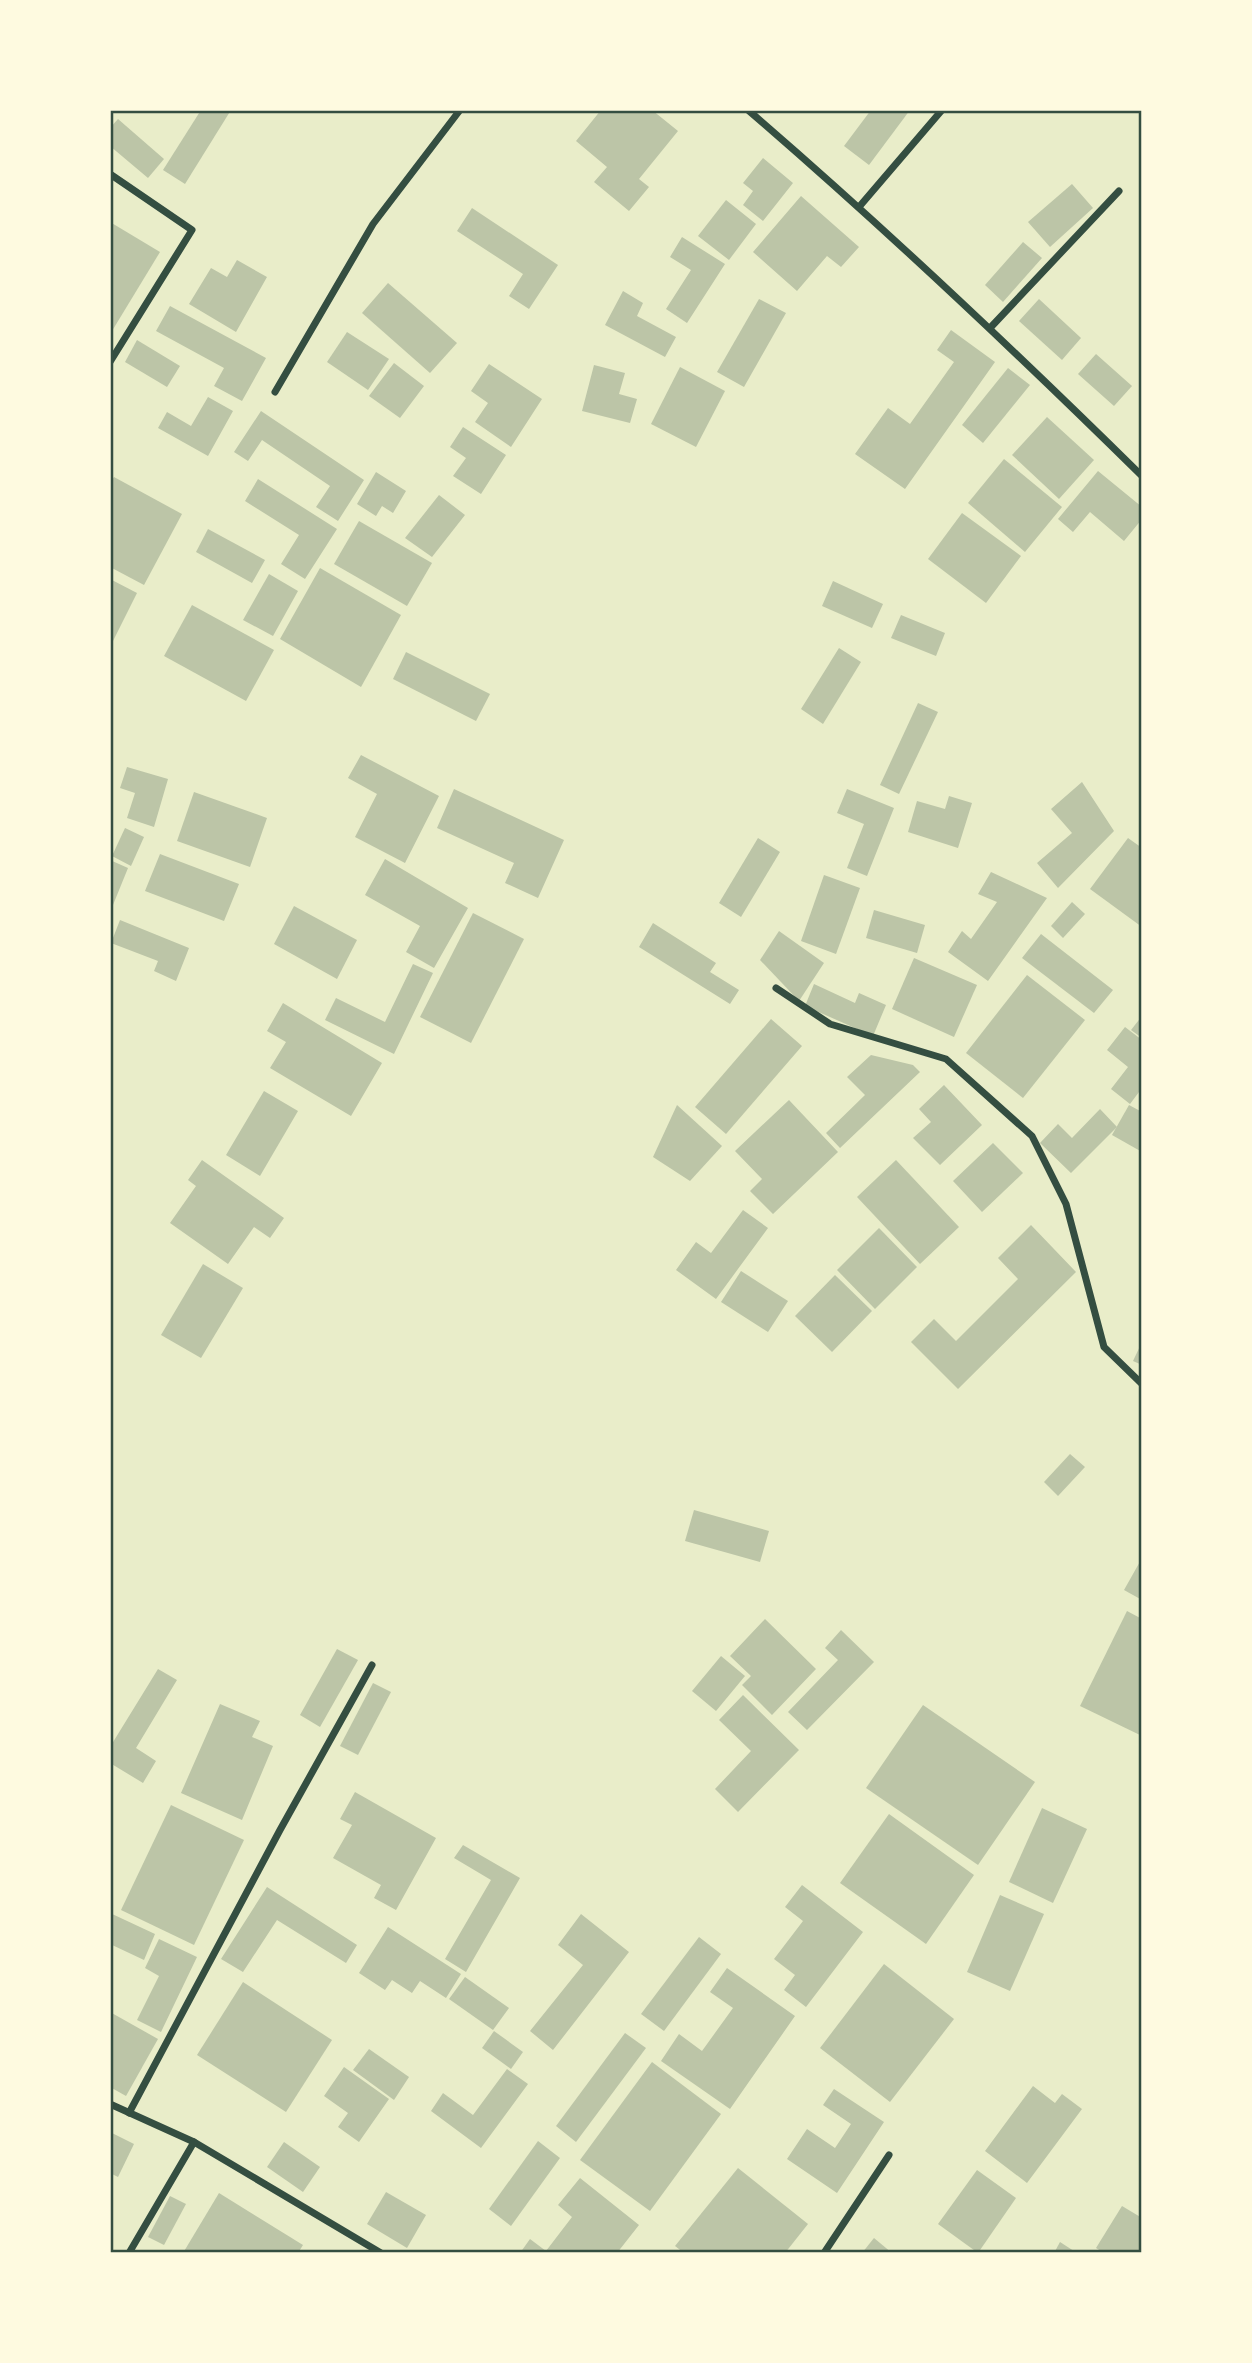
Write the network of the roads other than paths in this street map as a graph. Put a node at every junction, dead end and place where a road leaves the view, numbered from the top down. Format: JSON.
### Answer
{"nodes":[{"id":1,"x":460,"y":110,"type":"edge"},
{"id":2,"x":748,"y":110,"type":"edge"},
{"id":3,"x":942,"y":110,"type":"edge"},
{"id":4,"x":110,"y":174,"type":"edge"},
{"id":5,"x":1119,"y":191,"type":"dead end"},
{"id":6,"x":859,"y":207,"type":"junction"},
{"id":7,"x":991,"y":327,"type":"junction"},
{"id":8,"x":110,"y":362,"type":"edge"},
{"id":9,"x":275,"y":392,"type":"dead end"},
{"id":10,"x":1142,"y":476,"type":"edge"},
{"id":11,"x":776,"y":988,"type":"dead end"},
{"id":12,"x":1142,"y":1384,"type":"edge"},
{"id":13,"x":372,"y":1665,"type":"dead end"},
{"id":14,"x":110,"y":2104,"type":"edge"},
{"id":15,"x":129,"y":2113,"type":"junction"},
{"id":16,"x":194,"y":2142,"type":"junction"},
{"id":17,"x":889,"y":2155,"type":"dead end"},
{"id":18,"x":129,"y":2253,"type":"edge"},
{"id":19,"x":382,"y":2253,"type":"edge"},
{"id":20,"x":824,"y":2253,"type":"edge"}],
"edges":[{"from":1,"to":9,"type":"street"},
{"from":2,"to":6,"type":"street"},
{"from":3,"to":6,"type":"street"},
{"from":4,"to":8,"type":"street"},
{"from":5,"to":7,"type":"street"},
{"from":6,"to":7,"type":"street"},
{"from":7,"to":10,"type":"street"},
{"from":11,"to":12,"type":"street"},
{"from":13,"to":15,"type":"street"},
{"from":14,"to":15,"type":"street"},
{"from":15,"to":16,"type":"street"},
{"from":16,"to":18,"type":"street"},
{"from":16,"to":19,"type":"street"},
{"from":17,"to":20,"type":"street"}]}
